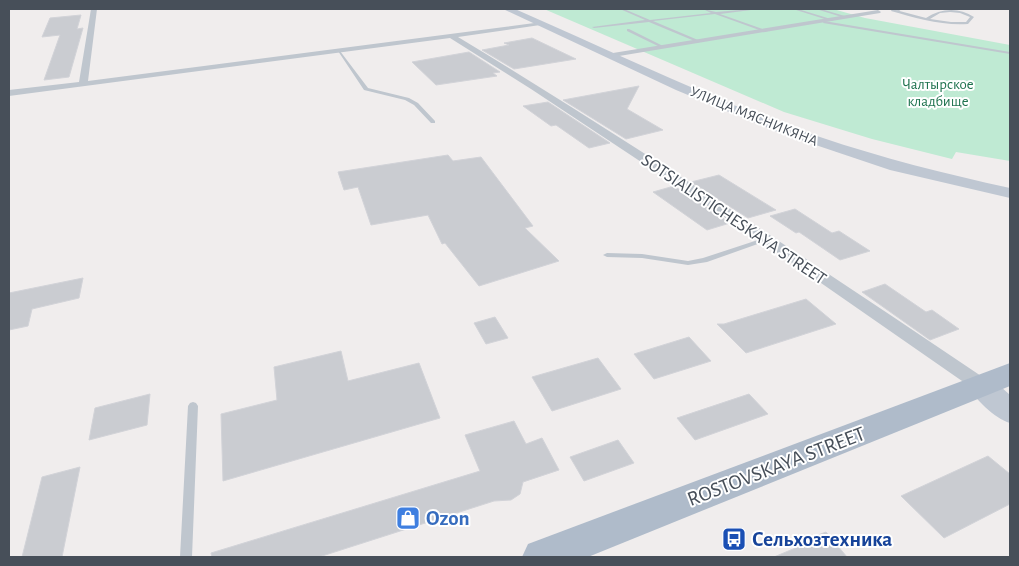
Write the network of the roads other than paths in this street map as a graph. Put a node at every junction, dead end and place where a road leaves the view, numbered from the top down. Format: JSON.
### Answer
{"nodes":[{"id":1,"x":94,"y":9,"type":"edge"},
{"id":2,"x":508,"y":9,"type":"edge"},
{"id":3,"x":622,"y":9,"type":"edge"},
{"id":4,"x":704,"y":9,"type":"edge"},
{"id":5,"x":751,"y":9,"type":"edge"},
{"id":6,"x":796,"y":9,"type":"edge"},
{"id":7,"x":818,"y":9,"type":"edge"},
{"id":8,"x":893,"y":9,"type":"edge"},
{"id":9,"x":878,"y":12,"type":"dead end"},
{"id":10,"x":717,"y":13,"type":"junction"},
{"id":11,"x":846,"y":17,"type":"junction"},
{"id":12,"x":928,"y":18,"type":"junction"},
{"id":13,"x":833,"y":20,"type":"junction"},
{"id":14,"x":651,"y":22,"type":"junction"},
{"id":15,"x":824,"y":22,"type":"junction"},
{"id":16,"x":540,"y":23,"type":"junction"},
{"id":17,"x":594,"y":28,"type":"dead end"},
{"id":18,"x":628,"y":30,"type":"dead end"},
{"id":19,"x":766,"y":31,"type":"junction"},
{"id":20,"x":451,"y":36,"type":"junction"},
{"id":21,"x":697,"y":41,"type":"junction"},
{"id":22,"x":663,"y":47,"type":"junction"},
{"id":23,"x":339,"y":52,"type":"junction"},
{"id":24,"x":1010,"y":53,"type":"edge"},
{"id":25,"x":613,"y":56,"type":"junction"},
{"id":26,"x":83,"y":84,"type":"junction"},
{"id":27,"x":9,"y":93,"type":"edge"},
{"id":28,"x":433,"y":122,"type":"dead end"},
{"id":29,"x":1010,"y":193,"type":"edge"},
{"id":30,"x":766,"y":239,"type":"junction"},
{"id":31,"x":607,"y":255,"type":"dead end"},
{"id":32,"x":995,"y":380,"type":"edge"},
{"id":33,"x":193,"y":406,"type":"dead end"},
{"id":34,"x":1010,"y":412,"type":"edge"},
{"id":35,"x":186,"y":557,"type":"edge"},
{"id":36,"x":542,"y":557,"type":"edge"}],
"edges":[{"from":1,"to":26,"type":"street"},
{"from":2,"to":16,"type":"street","name":"УЛИЦА МЯСНИКЯНА"},
{"from":3,"to":14,"type":"lane"},
{"from":4,"to":10,"type":"lane"},
{"from":5,"to":10,"type":"lane"},
{"from":6,"to":13,"type":"lane"},
{"from":7,"to":11,"type":"lane"},
{"from":8,"to":12,"type":"lane"},
{"from":9,"to":11,"type":"street"},
{"from":10,"to":14,"type":"lane"},
{"from":10,"to":19,"type":"lane"},
{"from":11,"to":13,"type":"street"},
{"from":12,"to":12,"type":"lane"},
{"from":13,"to":15,"type":"street"},
{"from":14,"to":17,"type":"lane"},
{"from":14,"to":21,"type":"lane"},
{"from":15,"to":19,"type":"street"},
{"from":15,"to":24,"type":"lane"},
{"from":16,"to":20,"type":"street"},
{"from":16,"to":25,"type":"street","name":"УЛИЦА МЯСНИКЯНА"},
{"from":18,"to":22,"type":"lane"},
{"from":19,"to":21,"type":"street"},
{"from":20,"to":23,"type":"street"},
{"from":20,"to":30,"type":"street","name":"SOTSIALISTICHESKAYA STREET"},
{"from":21,"to":22,"type":"street"},
{"from":22,"to":25,"type":"street"},
{"from":23,"to":26,"type":"street"},
{"from":23,"to":28,"type":"lane"},
{"from":25,"to":29,"type":"street","name":"УЛИЦА МЯСНИКЯНА"},
{"from":26,"to":27,"type":"street"},
{"from":30,"to":31,"type":"lane"},
{"from":30,"to":32,"type":"street","name":"SOTSIALISTICHESKAYA STREET"},
{"from":32,"to":34,"type":"street","name":"SOTSIALISTICHESKAYA STREET"},
{"from":32,"to":36,"type":"main road","name":"ROSTOVSKAYA STREET"},
{"from":33,"to":35,"type":"lane"}]}
